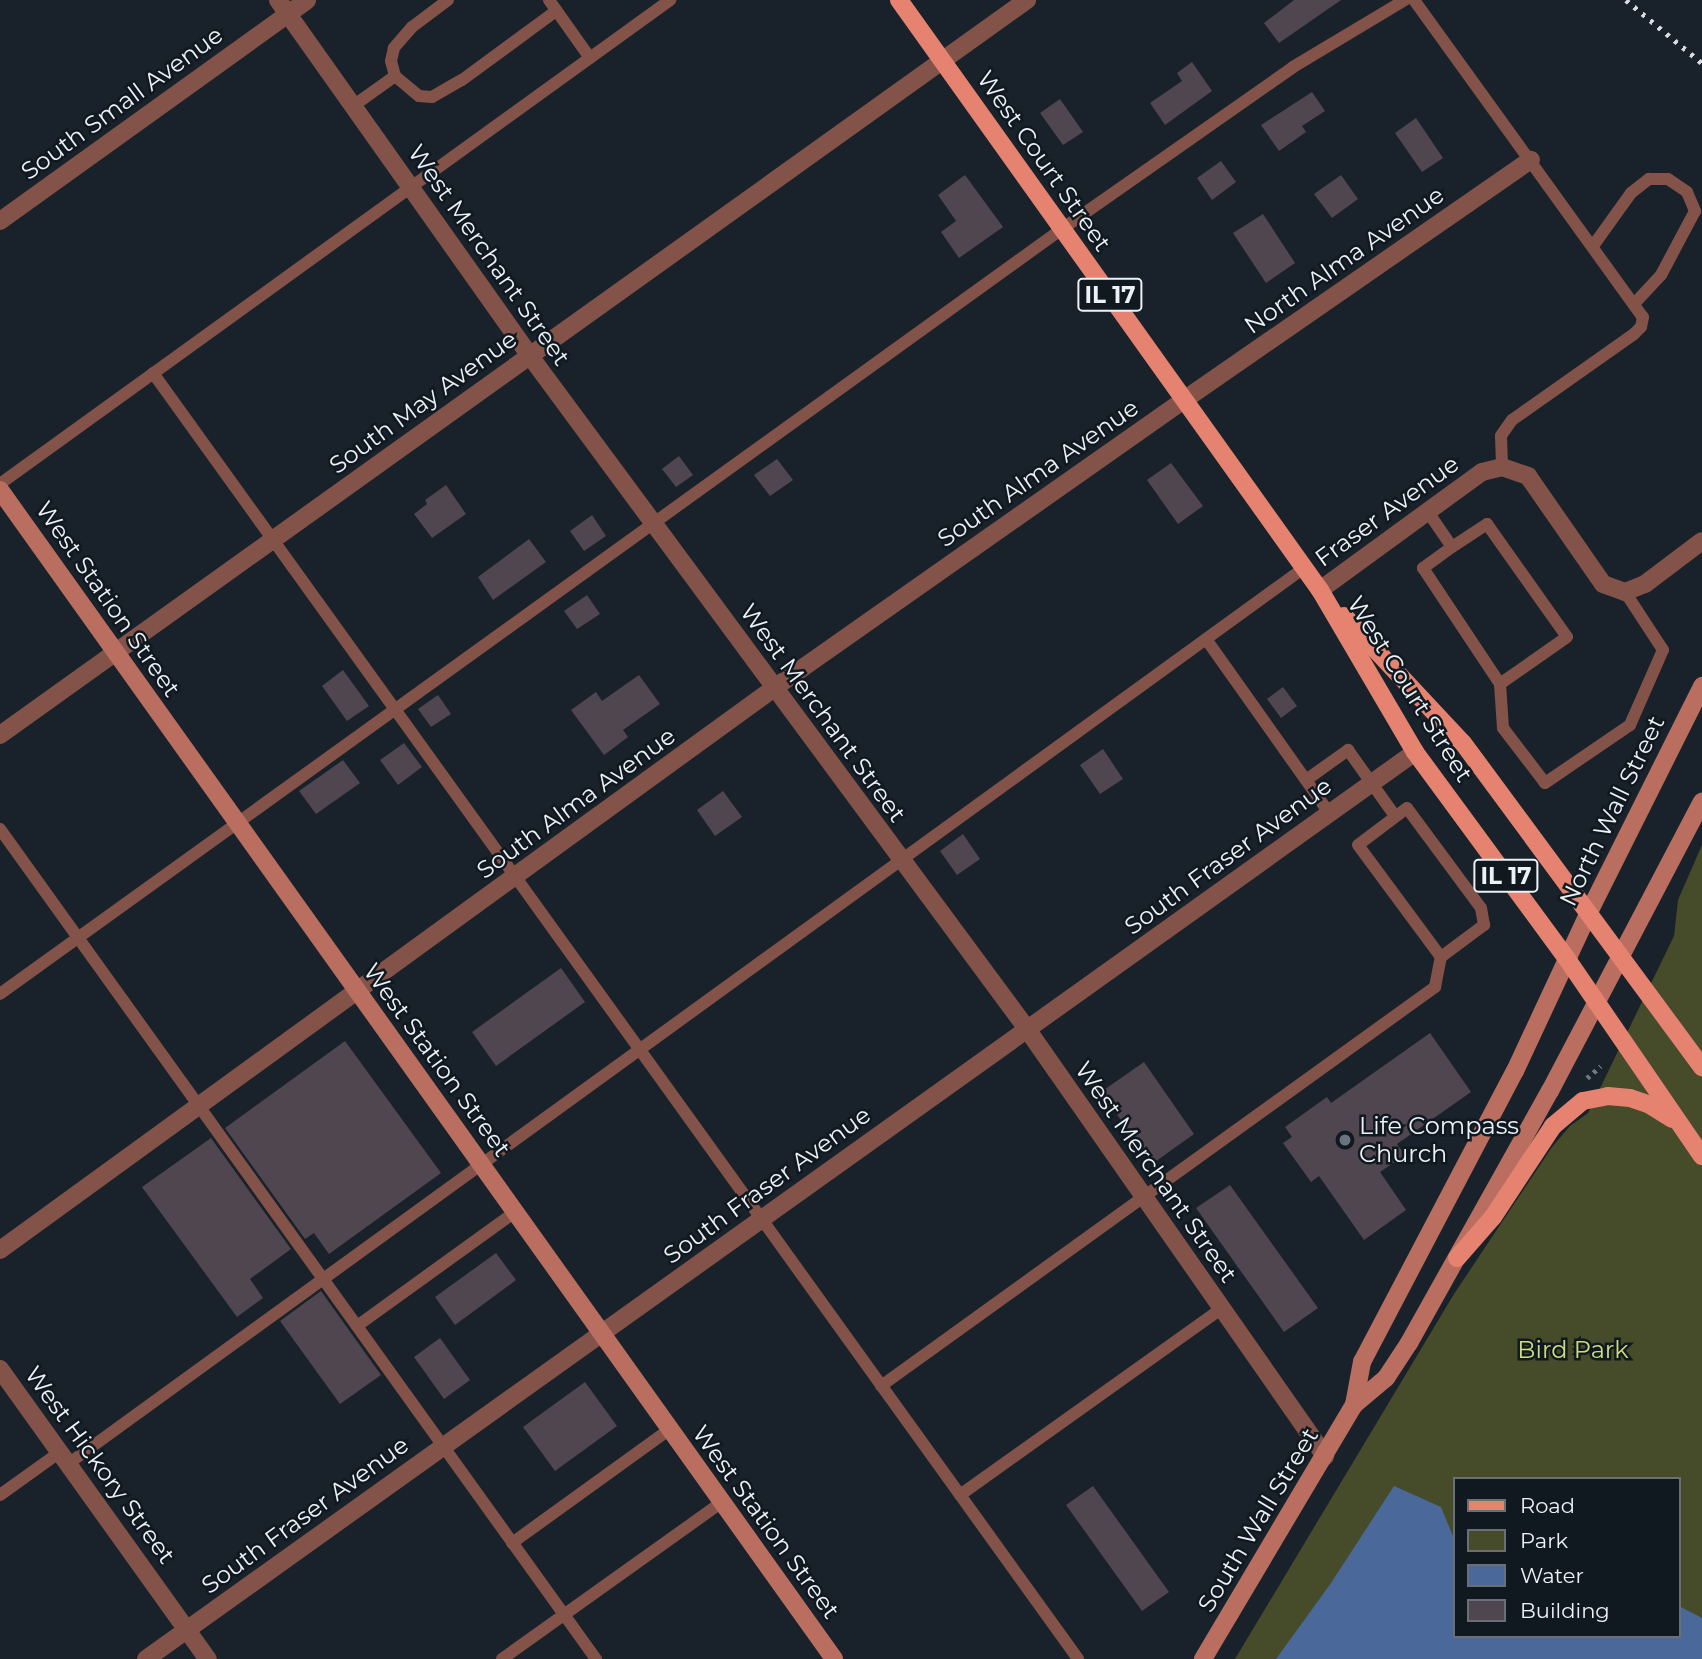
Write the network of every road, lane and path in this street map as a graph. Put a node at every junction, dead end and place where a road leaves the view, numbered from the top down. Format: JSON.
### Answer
{"nodes":[{"id":1,"x":307,"y":0,"type":"edge"},
{"id":2,"x":448,"y":0,"type":"edge"},
{"id":3,"x":670,"y":0,"type":"edge"},
{"id":4,"x":899,"y":0,"type":"edge"},
{"id":5,"x":1027,"y":0,"type":"edge"},
{"id":6,"x":1405,"y":0,"type":"edge"},
{"id":7,"x":1414,"y":0,"type":"edge"},
{"id":8,"x":552,"y":5,"type":"edge"},
{"id":9,"x":283,"y":7,"type":"edge"},
{"id":10,"x":590,"y":58,"type":"junction"},
{"id":11,"x":943,"y":61,"type":"junction"},
{"id":12,"x":395,"y":76,"type":"junction"},
{"id":13,"x":354,"y":106,"type":"junction"},
{"id":14,"x":1531,"y":160,"type":"junction"},
{"id":15,"x":411,"y":187,"type":"junction"},
{"id":16,"x":0,"y":221,"type":"edge"},
{"id":17,"x":1062,"y":229,"type":"junction"},
{"id":18,"x":1593,"y":246,"type":"junction"},
{"id":19,"x":1634,"y":304,"type":"junction"},
{"id":20,"x":530,"y":356,"type":"junction"},
{"id":21,"x":153,"y":373,"type":"junction"},
{"id":22,"x":1184,"y":400,"type":"junction"},
{"id":23,"x":1502,"y":467,"type":"junction"},
{"id":24,"x":0,"y":487,"type":"edge"},
{"id":25,"x":1428,"y":512,"type":"junction"},
{"id":26,"x":653,"y":524,"type":"junction"},
{"id":27,"x":273,"y":540,"type":"junction"},
{"id":28,"x":1702,"y":541,"type":"edge"},
{"id":29,"x":1451,"y":547,"type":"junction"},
{"id":30,"x":1304,"y":568,"type":"junction"},
{"id":31,"x":1320,"y":590,"type":"junction"},
{"id":32,"x":1625,"y":592,"type":"junction"},
{"id":33,"x":1206,"y":639,"type":"junction"},
{"id":34,"x":116,"y":652,"type":"junction"},
{"id":35,"x":1500,"y":684,"type":"junction"},
{"id":36,"x":1702,"y":686,"type":"edge"},
{"id":37,"x":774,"y":688,"type":"junction"},
{"id":38,"x":395,"y":710,"type":"junction"},
{"id":39,"x":0,"y":735,"type":"edge"},
{"id":40,"x":1415,"y":752,"type":"junction"},
{"id":41,"x":1306,"y":780,"type":"junction"},
{"id":42,"x":1372,"y":783,"type":"junction"},
{"id":43,"x":1702,"y":802,"type":"edge"},
{"id":44,"x":1329,"y":813,"type":"junction"},
{"id":45,"x":1395,"y":816,"type":"junction"},
{"id":46,"x":238,"y":823,"type":"junction"},
{"id":47,"x":0,"y":829,"type":"edge"},
{"id":48,"x":901,"y":860,"type":"junction"},
{"id":49,"x":516,"y":878,"type":"junction"},
{"id":50,"x":1589,"y":912,"type":"junction"},
{"id":51,"x":78,"y":938,"type":"junction"},
{"id":52,"x":1622,"y":956,"type":"junction"},
{"id":53,"x":1441,"y":957,"type":"junction"},
{"id":54,"x":1567,"y":958,"type":"junction"},
{"id":55,"x":358,"y":993,"type":"junction"},
{"id":56,"x":0,"y":994,"type":"edge"},
{"id":57,"x":1597,"y":1003,"type":"junction"},
{"id":58,"x":1027,"y":1029,"type":"junction"},
{"id":59,"x":639,"y":1049,"type":"junction"},
{"id":60,"x":1601,"y":1066,"type":"dead end"},
{"id":61,"x":1702,"y":1067,"type":"edge"},
{"id":62,"x":1587,"y":1078,"type":"dead end"},
{"id":63,"x":199,"y":1107,"type":"junction"},
{"id":64,"x":1680,"y":1124,"type":"junction"},
{"id":65,"x":1702,"y":1156,"type":"edge"},
{"id":66,"x":481,"y":1164,"type":"junction"},
{"id":67,"x":1144,"y":1196,"type":"junction"},
{"id":68,"x":515,"y":1212,"type":"junction"},
{"id":69,"x":761,"y":1219,"type":"junction"},
{"id":70,"x":0,"y":1250,"type":"edge"},
{"id":71,"x":1457,"y":1258,"type":"junction"},
{"id":72,"x":322,"y":1277,"type":"junction"},
{"id":73,"x":1222,"y":1308,"type":"junction"},
{"id":74,"x":357,"y":1326,"type":"junction"},
{"id":75,"x":602,"y":1333,"type":"junction"},
{"id":76,"x":0,"y":1369,"type":"edge"},
{"id":77,"x":881,"y":1386,"type":"junction"},
{"id":78,"x":1354,"y":1405,"type":"junction"},
{"id":79,"x":670,"y":1429,"type":"junction"},
{"id":80,"x":443,"y":1446,"type":"junction"},
{"id":81,"x":1325,"y":1456,"type":"junction"},
{"id":82,"x":64,"y":1458,"type":"junction"},
{"id":83,"x":0,"y":1495,"type":"edge"},
{"id":84,"x":960,"y":1495,"type":"junction"},
{"id":85,"x":722,"y":1502,"type":"junction"},
{"id":86,"x":512,"y":1543,"type":"junction"},
{"id":87,"x":564,"y":1615,"type":"junction"},
{"id":88,"x":187,"y":1630,"type":"junction"},
{"id":89,"x":146,"y":1659,"type":"edge"},
{"id":90,"x":208,"y":1659,"type":"edge"},
{"id":91,"x":502,"y":1659,"type":"edge"},
{"id":92,"x":596,"y":1659,"type":"edge"},
{"id":93,"x":834,"y":1659,"type":"edge"},
{"id":94,"x":1078,"y":1659,"type":"edge"},
{"id":95,"x":1203,"y":1659,"type":"edge"}],
"edges":[{"from":1,"to":9,"type":"street","name":"South Small Avenue"},
{"from":2,"to":12,"type":"lane"},
{"from":3,"to":10,"type":"lane"},
{"from":4,"to":11,"type":"main road","name":"West Court Street","number":"IL 17"},
{"from":5,"to":11,"type":"street","name":"South May Avenue"},
{"from":6,"to":17,"type":"lane"},
{"from":7,"to":14,"type":"lane"},
{"from":8,"to":10,"type":"lane"},
{"from":8,"to":12,"type":"lane"},
{"from":9,"to":13,"type":"street","name":"West Merchant Street"},
{"from":9,"to":16,"type":"street","name":"South Small Avenue"},
{"from":10,"to":15,"type":"lane"},
{"from":11,"to":17,"type":"main road","name":"West Court Street","number":"IL 17"},
{"from":11,"to":20,"type":"street","name":"South May Avenue"},
{"from":12,"to":13,"type":"lane"},
{"from":13,"to":15,"type":"street","name":"West Merchant Street"},
{"from":14,"to":18,"type":"lane"},
{"from":14,"to":22,"type":"street","name":"North Alma Avenue"},
{"from":15,"to":20,"type":"street","name":"West Merchant Street"},
{"from":15,"to":21,"type":"lane"},
{"from":17,"to":22,"type":"main road","name":"West Court Street","number":"IL 17"},
{"from":17,"to":26,"type":"lane"},
{"from":18,"to":19,"type":"lane"},
{"from":18,"to":19,"type":"lane"},
{"from":19,"to":23,"type":"lane"},
{"from":20,"to":26,"type":"street","name":"West Merchant Street"},
{"from":20,"to":27,"type":"street","name":"South May Avenue"},
{"from":21,"to":24,"type":"lane"},
{"from":21,"to":27,"type":"lane"},
{"from":22,"to":30,"type":"main road","name":"West Court Street","number":"IL 17"},
{"from":22,"to":37,"type":"street","name":"South Alma Avenue"},
{"from":23,"to":25,"type":"street","name":"Fraser Avenue"},
{"from":23,"to":32,"type":"street"},
{"from":24,"to":34,"type":"main road","name":"West Station Street"},
{"from":25,"to":29,"type":"lane"},
{"from":25,"to":31,"type":"street","name":"Fraser Avenue"},
{"from":26,"to":37,"type":"street","name":"West Merchant Street"},
{"from":26,"to":38,"type":"lane"},
{"from":27,"to":34,"type":"street","name":"South May Avenue"},
{"from":27,"to":38,"type":"lane"},
{"from":28,"to":32,"type":"street"},
{"from":29,"to":35,"type":"lane"},
{"from":29,"to":35,"type":"lane"},
{"from":30,"to":31,"type":"main road","name":"West Court Street","number":"IL 17"},
{"from":30,"to":33,"type":"lane"},
{"from":31,"to":40,"type":"main road","name":"West Court Street","number":"IL 17"},
{"from":31,"to":50,"type":"main road","name":"West Court Street","number":"IL 17"},
{"from":32,"to":35,"type":"lane"},
{"from":33,"to":41,"type":"lane"},
{"from":33,"to":48,"type":"lane"},
{"from":34,"to":39,"type":"street","name":"South May Avenue"},
{"from":34,"to":46,"type":"main road","name":"West Station Street"},
{"from":36,"to":50,"type":"main road","name":"North Wall Street"},
{"from":37,"to":48,"type":"street","name":"West Merchant Street"},
{"from":37,"to":49,"type":"street","name":"South Alma Avenue"},
{"from":38,"to":46,"type":"lane"},
{"from":38,"to":49,"type":"lane"},
{"from":40,"to":42,"type":"street","name":"South Fraser Avenue"},
{"from":40,"to":54,"type":"main road","name":"West Court Street","number":"IL 17"},
{"from":41,"to":42,"type":"lane"},
{"from":41,"to":44,"type":"lane"},
{"from":42,"to":44,"type":"street","name":"South Fraser Avenue"},
{"from":42,"to":45,"type":"lane"},
{"from":43,"to":52,"type":"main road"},
{"from":44,"to":58,"type":"street","name":"South Fraser Avenue"},
{"from":45,"to":53,"type":"lane"},
{"from":45,"to":53,"type":"lane"},
{"from":46,"to":51,"type":"lane"},
{"from":46,"to":55,"type":"main road","name":"West Station Street"},
{"from":47,"to":51,"type":"lane"},
{"from":48,"to":58,"type":"street","name":"West Merchant Street"},
{"from":48,"to":59,"type":"lane"},
{"from":49,"to":55,"type":"street","name":"South Alma Avenue"},
{"from":49,"to":59,"type":"lane"},
{"from":50,"to":52,"type":"main road","name":"West Court Street","number":"IL 17"},
{"from":50,"to":54,"type":"main road","name":"North Wall Street"},
{"from":51,"to":56,"type":"lane"},
{"from":51,"to":63,"type":"lane"},
{"from":52,"to":57,"type":"main road"},
{"from":52,"to":61,"type":"main road","name":"West Court Street","number":"IL 17"},
{"from":53,"to":67,"type":"lane"},
{"from":54,"to":57,"type":"main road","name":"West Court Street","number":"IL 17"},
{"from":54,"to":78,"type":"main road","name":"South Wall Street"},
{"from":55,"to":63,"type":"street","name":"South Alma Avenue"},
{"from":55,"to":66,"type":"main road","name":"West Station Street"},
{"from":57,"to":64,"type":"main road","name":"West Court Street","number":"IL 17"},
{"from":57,"to":71,"type":"main road","name":"South Wall Street"},
{"from":58,"to":67,"type":"street","name":"West Merchant Street"},
{"from":58,"to":69,"type":"street","name":"South Fraser Avenue"},
{"from":59,"to":66,"type":"lane"},
{"from":59,"to":69,"type":"lane"},
{"from":60,"to":62,"type":"path"},
{"from":63,"to":70,"type":"street","name":"South Alma Avenue"},
{"from":63,"to":72,"type":"lane"},
{"from":64,"to":65,"type":"main road","name":"West Court Street","number":"IL 17"},
{"from":64,"to":71,"type":"main road"},
{"from":66,"to":68,"type":"main road","name":"West Station Street"},
{"from":66,"to":72,"type":"lane"},
{"from":67,"to":73,"type":"street","name":"West Merchant Street"},
{"from":67,"to":77,"type":"lane"},
{"from":68,"to":74,"type":"lane"},
{"from":68,"to":75,"type":"main road","name":"West Station Street"},
{"from":69,"to":75,"type":"street","name":"South Fraser Avenue"},
{"from":69,"to":77,"type":"lane"},
{"from":71,"to":78,"type":"main road","name":"South Wall Street"},
{"from":72,"to":74,"type":"lane"},
{"from":72,"to":82,"type":"lane"},
{"from":73,"to":81,"type":"street","name":"West Merchant Street"},
{"from":73,"to":84,"type":"lane"},
{"from":74,"to":80,"type":"lane"},
{"from":75,"to":79,"type":"main road","name":"West Station Street"},
{"from":75,"to":80,"type":"street","name":"South Fraser Avenue"},
{"from":76,"to":82,"type":"street","name":"West Hickory Street"},
{"from":77,"to":84,"type":"lane"},
{"from":78,"to":81,"type":"main road","name":"South Wall Street"},
{"from":79,"to":85,"type":"main road","name":"West Station Street"},
{"from":79,"to":86,"type":"lane"},
{"from":80,"to":86,"type":"lane"},
{"from":80,"to":88,"type":"street","name":"South Fraser Avenue"},
{"from":81,"to":95,"type":"main road","name":"South Wall Street"},
{"from":82,"to":83,"type":"lane"},
{"from":82,"to":88,"type":"street","name":"West Hickory Street"},
{"from":84,"to":94,"type":"lane"},
{"from":85,"to":87,"type":"lane"},
{"from":85,"to":93,"type":"main road","name":"West Station Street"},
{"from":86,"to":87,"type":"lane"},
{"from":87,"to":91,"type":"lane"},
{"from":87,"to":92,"type":"lane"},
{"from":88,"to":89,"type":"street","name":"South Fraser Avenue"},
{"from":88,"to":90,"type":"street","name":"West Hickory Street"}]}
